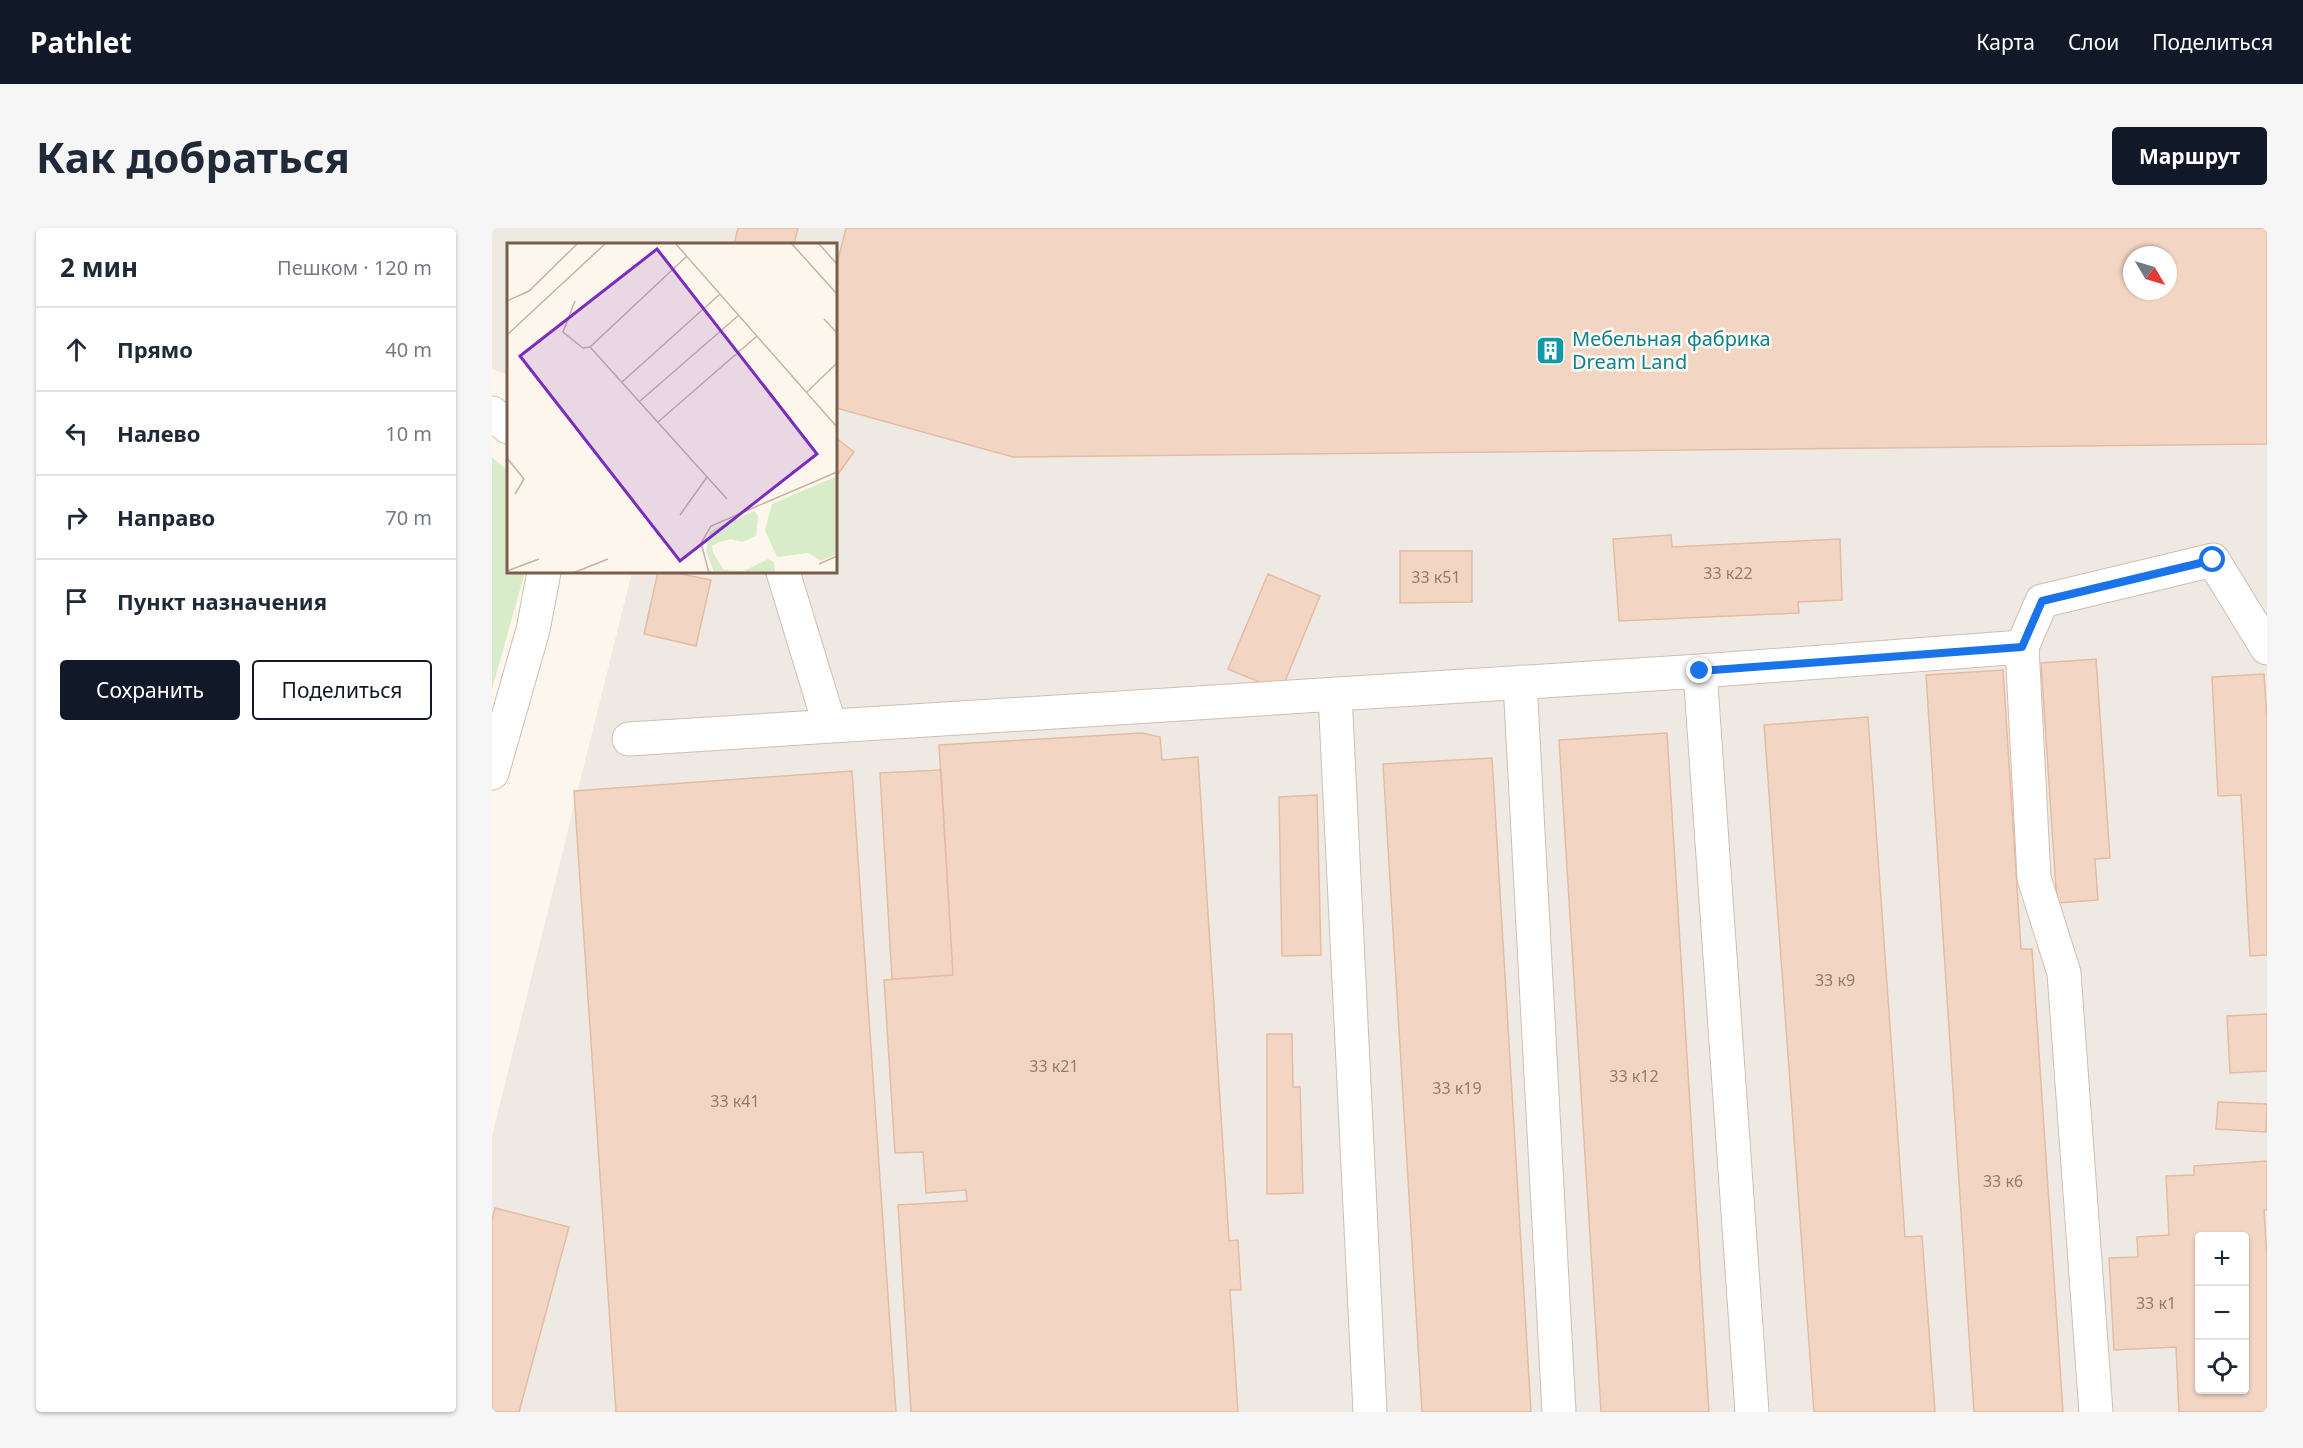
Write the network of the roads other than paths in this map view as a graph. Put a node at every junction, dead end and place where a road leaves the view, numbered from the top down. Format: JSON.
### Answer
{"nodes":[{"id":1,"x":492,"y":413,"type":"edge"},
{"id":2,"x":507,"y":426,"type":"edge"},
{"id":3,"x":544,"y":573,"type":"edge"},
{"id":4,"x":783,"y":573,"type":"edge"},
{"id":5,"x":2022,"y":647,"type":"junction"},
{"id":6,"x":2267,"y":648,"type":"edge"},
{"id":7,"x":1700,"y":671,"type":"junction"},
{"id":8,"x":1520,"y":682,"type":"junction"},
{"id":9,"x":1335,"y":694,"type":"junction"},
{"id":10,"x":830,"y":726,"type":"junction"},
{"id":11,"x":629,"y":739,"type":"dead end"},
{"id":12,"x":492,"y":773,"type":"edge"},
{"id":13,"x":1370,"y":1412,"type":"edge"},
{"id":14,"x":1559,"y":1412,"type":"edge"},
{"id":15,"x":1752,"y":1412,"type":"edge"},
{"id":16,"x":2096,"y":1412,"type":"edge"}],
"edges":[{"from":1,"to":2,"type":"street"},
{"from":3,"to":12,"type":"street"},
{"from":4,"to":10,"type":"street"},
{"from":5,"to":6,"type":"street"},
{"from":5,"to":7,"type":"street"},
{"from":5,"to":16,"type":"street"},
{"from":7,"to":8,"type":"street"},
{"from":7,"to":15,"type":"street"},
{"from":8,"to":9,"type":"street"},
{"from":8,"to":14,"type":"street"},
{"from":9,"to":10,"type":"street"},
{"from":9,"to":13,"type":"street"},
{"from":10,"to":11,"type":"street"}]}
